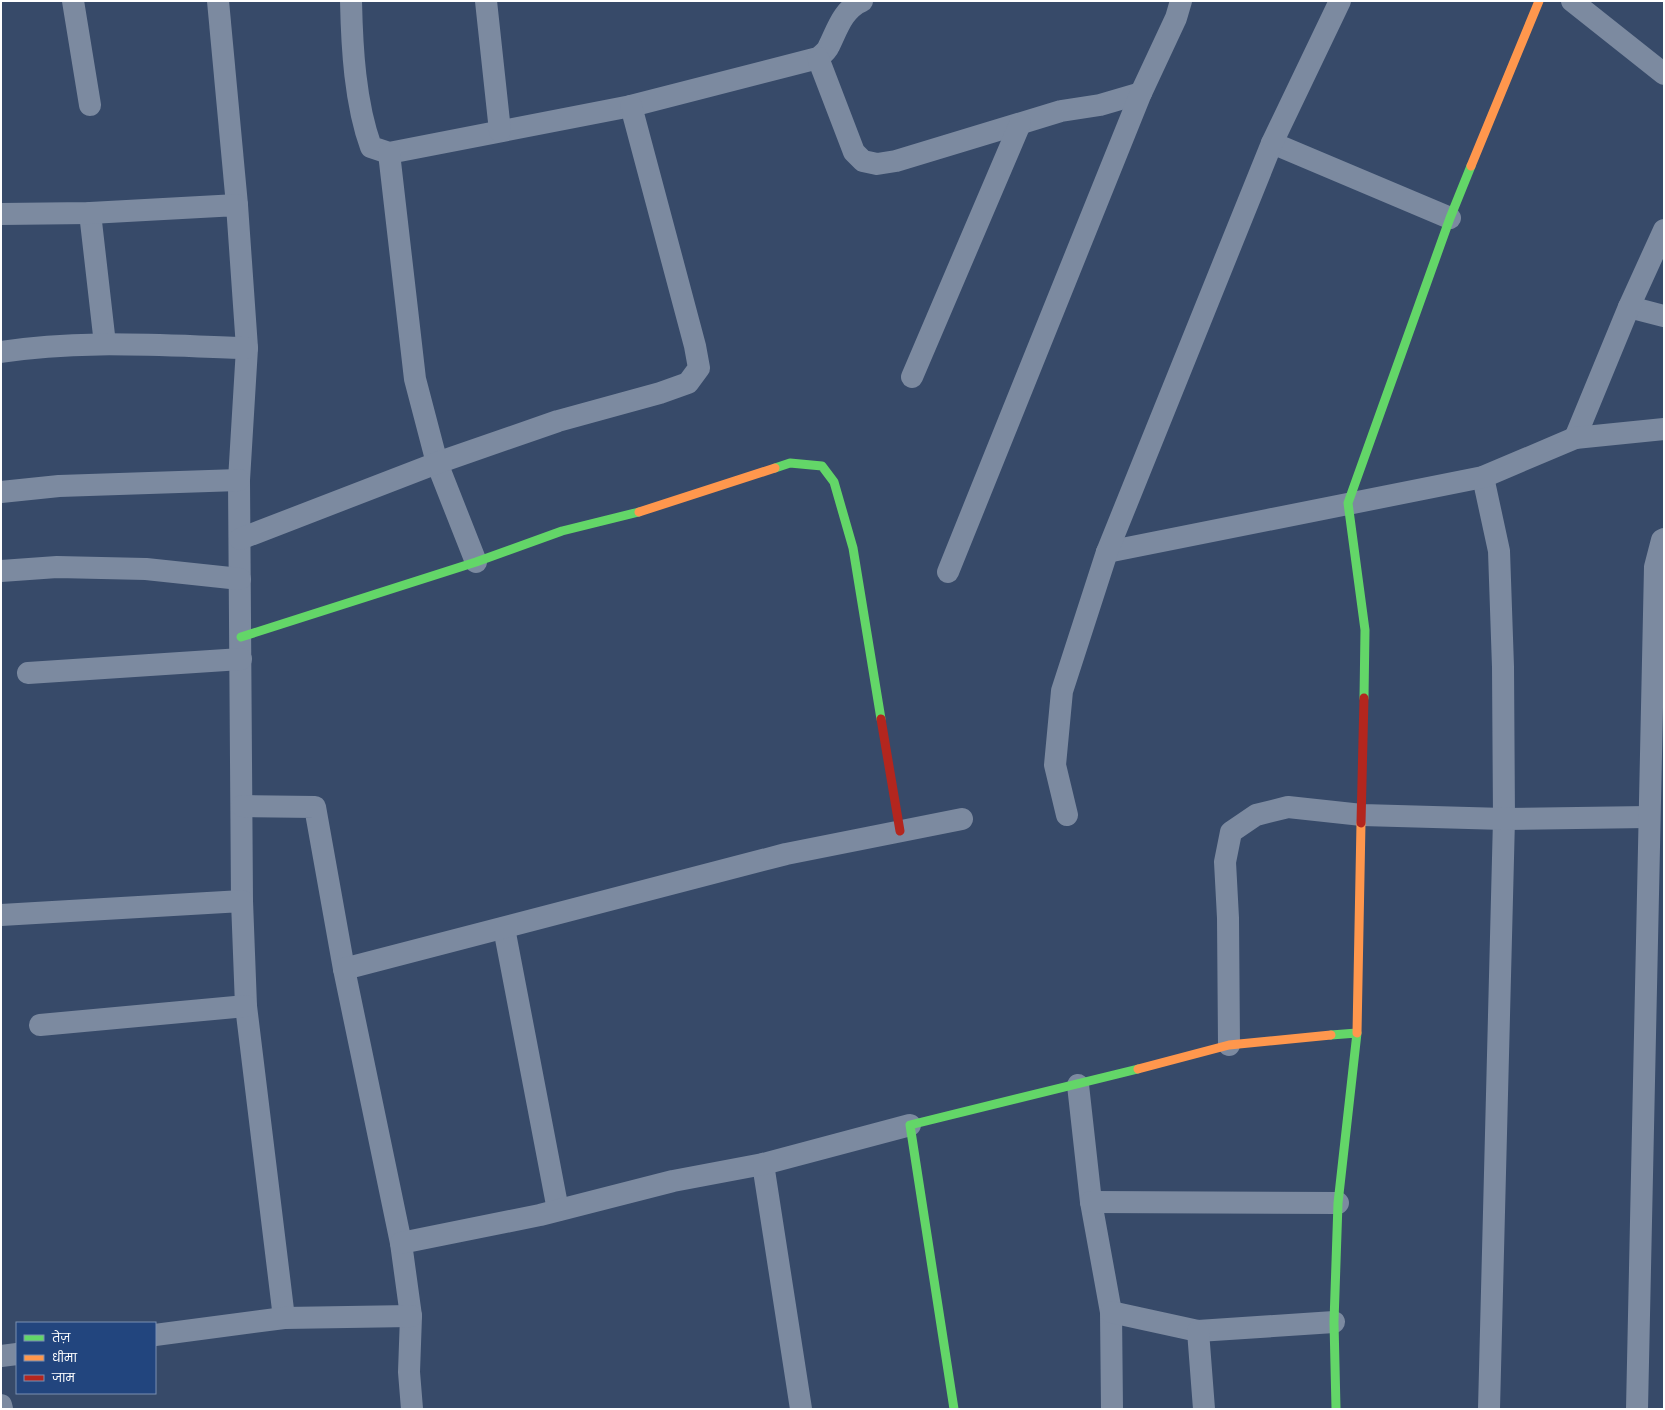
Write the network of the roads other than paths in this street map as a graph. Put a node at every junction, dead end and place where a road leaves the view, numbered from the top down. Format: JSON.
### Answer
{"nodes":[{"id":1,"x":73,"y":1,"type":"edge"},
{"id":2,"x":218,"y":1,"type":"edge"},
{"id":3,"x":350,"y":1,"type":"edge"},
{"id":4,"x":486,"y":1,"type":"edge"},
{"id":5,"x":1181,"y":1,"type":"edge"},
{"id":6,"x":1340,"y":1,"type":"edge"},
{"id":7,"x":1539,"y":1,"type":"edge"},
{"id":8,"x":1572,"y":1,"type":"edge"},
{"id":9,"x":859,"y":2,"type":"edge"},
{"id":10,"x":818,"y":58,"type":"junction"},
{"id":11,"x":1664,"y":74,"type":"edge"},
{"id":12,"x":1141,"y":93,"type":"junction"},
{"id":13,"x":90,"y":105,"type":"dead end"},
{"id":14,"x":631,"y":106,"type":"junction"},
{"id":15,"x":1020,"y":124,"type":"junction"},
{"id":16,"x":500,"y":131,"type":"junction"},
{"id":17,"x":1272,"y":143,"type":"junction"},
{"id":18,"x":389,"y":153,"type":"junction"},
{"id":19,"x":237,"y":205,"type":"junction"},
{"id":20,"x":90,"y":213,"type":"junction"},
{"id":21,"x":1,"y":214,"type":"edge"},
{"id":22,"x":1450,"y":218,"type":"junction"},
{"id":23,"x":1664,"y":230,"type":"edge"},
{"id":24,"x":1629,"y":307,"type":"junction"},
{"id":25,"x":1664,"y":316,"type":"edge"},
{"id":26,"x":105,"y":344,"type":"junction"},
{"id":27,"x":247,"y":348,"type":"junction"},
{"id":28,"x":1,"y":352,"type":"edge"},
{"id":29,"x":912,"y":377,"type":"dead end"},
{"id":30,"x":1664,"y":429,"type":"edge"},
{"id":31,"x":1575,"y":438,"type":"junction"},
{"id":32,"x":437,"y":464,"type":"junction"},
{"id":33,"x":1483,"y":477,"type":"junction"},
{"id":34,"x":239,"y":480,"type":"junction"},
{"id":35,"x":1,"y":492,"type":"edge"},
{"id":36,"x":1348,"y":503,"type":"junction"},
{"id":37,"x":240,"y":539,"type":"junction"},
{"id":38,"x":1664,"y":539,"type":"edge"},
{"id":39,"x":1107,"y":552,"type":"junction"},
{"id":40,"x":476,"y":562,"type":"junction"},
{"id":41,"x":1,"y":571,"type":"edge"},
{"id":42,"x":948,"y":572,"type":"dead end"},
{"id":43,"x":240,"y":579,"type":"junction"},
{"id":44,"x":241,"y":637,"type":"junction"},
{"id":45,"x":241,"y":659,"type":"junction"},
{"id":46,"x":28,"y":673,"type":"dead end"},
{"id":47,"x":1657,"y":755,"type":"edge"},
{"id":48,"x":242,"y":806,"type":"junction"},
{"id":49,"x":1067,"y":815,"type":"dead end"},
{"id":50,"x":1362,"y":815,"type":"junction"},
{"id":51,"x":1648,"y":816,"type":"junction"},
{"id":52,"x":962,"y":819,"type":"dead end"},
{"id":53,"x":1504,"y":819,"type":"junction"},
{"id":54,"x":900,"y":831,"type":"junction"},
{"id":55,"x":242,"y":901,"type":"junction"},
{"id":56,"x":1,"y":914,"type":"edge"},
{"id":57,"x":504,"y":928,"type":"junction"},
{"id":58,"x":344,"y":969,"type":"junction"},
{"id":59,"x":246,"y":1006,"type":"junction"},
{"id":60,"x":40,"y":1025,"type":"dead end"},
{"id":61,"x":1357,"y":1033,"type":"junction"},
{"id":62,"x":1229,"y":1046,"type":"junction"},
{"id":63,"x":1078,"y":1085,"type":"junction"},
{"id":64,"x":910,"y":1125,"type":"junction"},
{"id":65,"x":763,"y":1164,"type":"junction"},
{"id":66,"x":1091,"y":1202,"type":"junction"},
{"id":67,"x":1338,"y":1203,"type":"junction"},
{"id":68,"x":558,"y":1210,"type":"junction"},
{"id":69,"x":401,"y":1243,"type":"junction"},
{"id":70,"x":1111,"y":1312,"type":"junction"},
{"id":71,"x":412,"y":1316,"type":"junction"},
{"id":72,"x":284,"y":1318,"type":"junction"},
{"id":73,"x":1334,"y":1322,"type":"junction"},
{"id":74,"x":1198,"y":1331,"type":"junction"},
{"id":75,"x":156,"y":1335,"type":"edge"},
{"id":76,"x":16,"y":1354,"type":"edge"},
{"id":77,"x":1,"y":1356,"type":"edge"},
{"id":78,"x":1,"y":1405,"type":"edge"},
{"id":79,"x":2,"y":1409,"type":"edge"},
{"id":80,"x":412,"y":1409,"type":"edge"},
{"id":81,"x":801,"y":1409,"type":"edge"},
{"id":82,"x":954,"y":1409,"type":"edge"},
{"id":83,"x":1112,"y":1409,"type":"edge"},
{"id":84,"x":1204,"y":1409,"type":"edge"},
{"id":85,"x":1336,"y":1409,"type":"edge"},
{"id":86,"x":1489,"y":1409,"type":"edge"},
{"id":87,"x":1637,"y":1409,"type":"edge"}],
"edges":[{"from":1,"to":13,"type":"street"},
{"from":2,"to":19,"type":"street"},
{"from":3,"to":18,"type":"street"},
{"from":4,"to":16,"type":"street"},
{"from":5,"to":12,"type":"street"},
{"from":6,"to":17,"type":"street"},
{"from":7,"to":22,"type":"street"},
{"from":8,"to":11,"type":"street"},
{"from":9,"to":10,"type":"street"},
{"from":10,"to":14,"type":"street"},
{"from":10,"to":15,"type":"street"},
{"from":12,"to":15,"type":"street"},
{"from":12,"to":42,"type":"street"},
{"from":14,"to":16,"type":"street"},
{"from":14,"to":32,"type":"street"},
{"from":15,"to":29,"type":"street"},
{"from":16,"to":18,"type":"street"},
{"from":17,"to":22,"type":"street"},
{"from":17,"to":39,"type":"street"},
{"from":18,"to":32,"type":"street"},
{"from":19,"to":20,"type":"street"},
{"from":19,"to":27,"type":"street"},
{"from":20,"to":21,"type":"street"},
{"from":20,"to":26,"type":"street"},
{"from":22,"to":36,"type":"street"},
{"from":23,"to":24,"type":"street"},
{"from":24,"to":25,"type":"street"},
{"from":24,"to":31,"type":"street"},
{"from":26,"to":27,"type":"street"},
{"from":26,"to":28,"type":"street"},
{"from":27,"to":34,"type":"street"},
{"from":30,"to":31,"type":"street"},
{"from":31,"to":33,"type":"street"},
{"from":32,"to":37,"type":"street"},
{"from":32,"to":40,"type":"street"},
{"from":33,"to":36,"type":"street"},
{"from":33,"to":53,"type":"street"},
{"from":34,"to":35,"type":"street"},
{"from":34,"to":37,"type":"street"},
{"from":36,"to":39,"type":"street"},
{"from":36,"to":50,"type":"street"},
{"from":37,"to":43,"type":"street"},
{"from":38,"to":47,"type":"street"},
{"from":39,"to":49,"type":"street"},
{"from":40,"to":44,"type":"street"},
{"from":40,"to":54,"type":"street"},
{"from":41,"to":43,"type":"street"},
{"from":43,"to":44,"type":"street"},
{"from":44,"to":45,"type":"street"},
{"from":45,"to":46,"type":"street"},
{"from":45,"to":48,"type":"street"},
{"from":47,"to":51,"type":"street"},
{"from":48,"to":55,"type":"street"},
{"from":48,"to":58,"type":"street"},
{"from":50,"to":53,"type":"street"},
{"from":50,"to":61,"type":"street"},
{"from":50,"to":62,"type":"street"},
{"from":51,"to":53,"type":"street"},
{"from":51,"to":87,"type":"street"},
{"from":52,"to":54,"type":"street"},
{"from":53,"to":86,"type":"street"},
{"from":54,"to":57,"type":"street"},
{"from":55,"to":56,"type":"street"},
{"from":55,"to":59,"type":"street"},
{"from":57,"to":58,"type":"street"},
{"from":57,"to":68,"type":"street"},
{"from":58,"to":69,"type":"street"},
{"from":59,"to":60,"type":"street"},
{"from":59,"to":72,"type":"street"},
{"from":61,"to":62,"type":"street"},
{"from":61,"to":67,"type":"street"},
{"from":62,"to":63,"type":"street"},
{"from":63,"to":64,"type":"street"},
{"from":63,"to":66,"type":"street"},
{"from":64,"to":65,"type":"street"},
{"from":64,"to":82,"type":"street"},
{"from":65,"to":68,"type":"street"},
{"from":65,"to":81,"type":"street"},
{"from":66,"to":67,"type":"street"},
{"from":66,"to":70,"type":"street"},
{"from":67,"to":73,"type":"street"},
{"from":68,"to":69,"type":"street"},
{"from":69,"to":71,"type":"street"},
{"from":70,"to":74,"type":"street"},
{"from":70,"to":83,"type":"street"},
{"from":71,"to":72,"type":"street"},
{"from":71,"to":80,"type":"street"},
{"from":72,"to":75,"type":"street"},
{"from":73,"to":74,"type":"street"},
{"from":73,"to":85,"type":"street"},
{"from":74,"to":84,"type":"street"},
{"from":76,"to":77,"type":"street"},
{"from":78,"to":79,"type":"street"}]}
